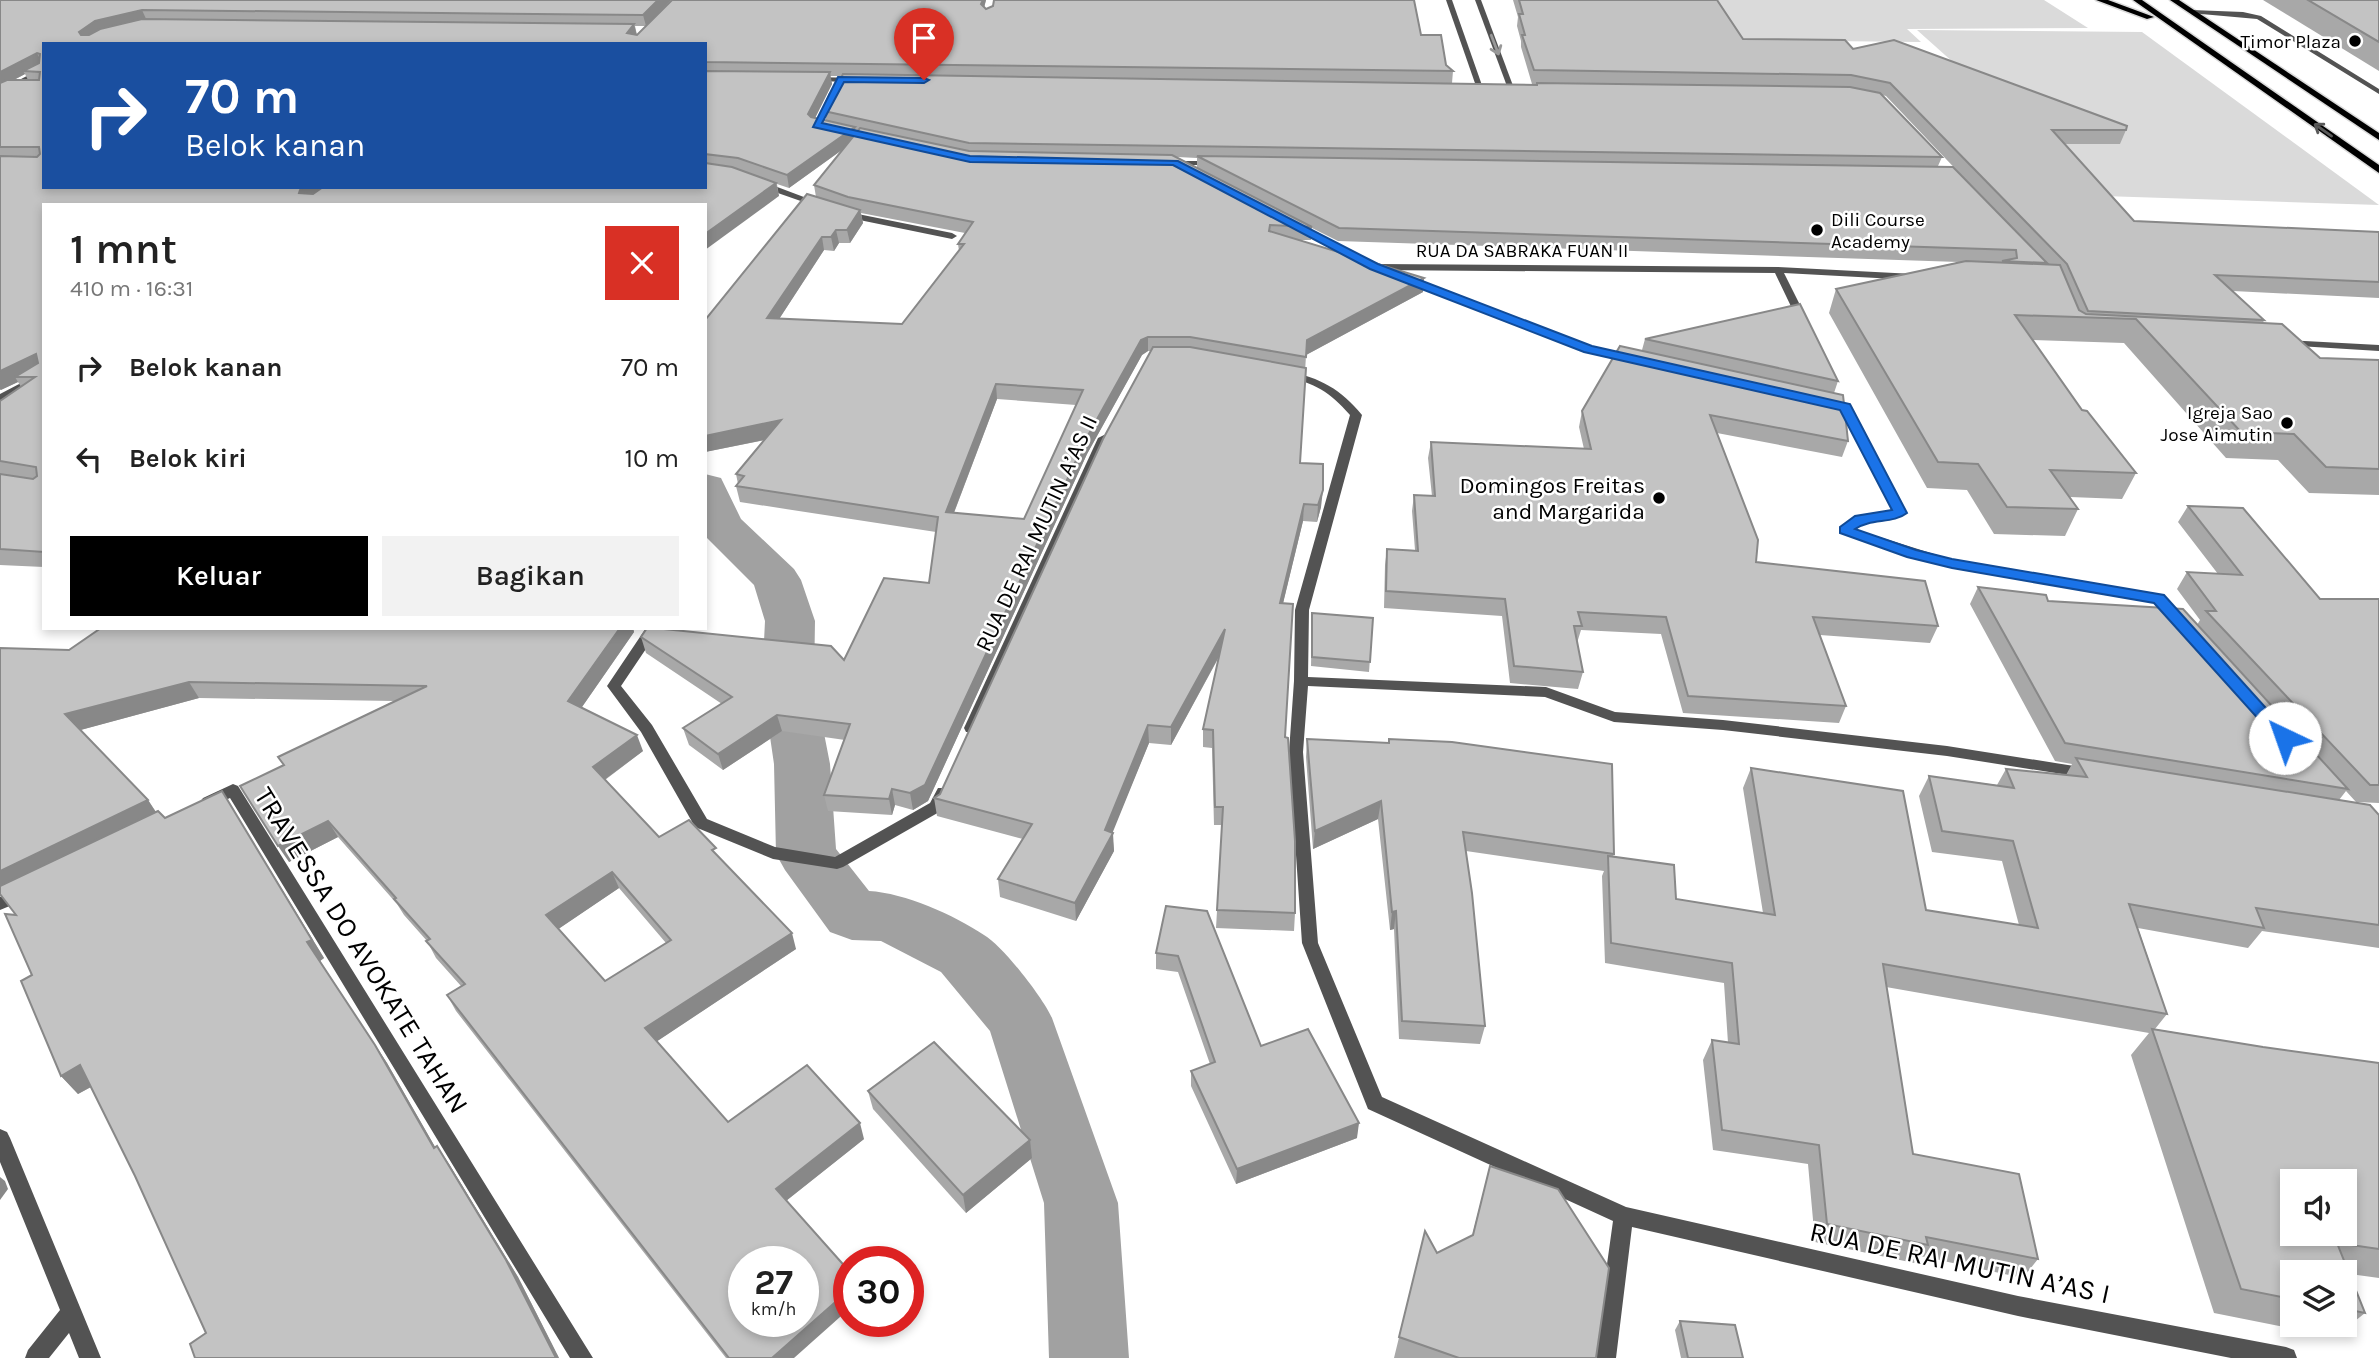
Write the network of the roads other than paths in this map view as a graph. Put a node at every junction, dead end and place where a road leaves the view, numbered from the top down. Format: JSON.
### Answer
{"nodes":[{"id":1,"x":1448,"y":0,"type":"edge"},
{"id":2,"x":1478,"y":0,"type":"edge"},
{"id":3,"x":2100,"y":0,"type":"edge"},
{"id":4,"x":2137,"y":0,"type":"edge"},
{"id":5,"x":2174,"y":0,"type":"edge"},
{"id":6,"x":2192,"y":12,"type":"junction"},
{"id":7,"x":2173,"y":25,"type":"junction"},
{"id":8,"x":42,"y":70,"type":"edge"},
{"id":9,"x":800,"y":79,"type":"edge"},
{"id":10,"x":841,"y":79,"type":"junction"},
{"id":11,"x":869,"y":80,"type":"edge"},
{"id":12,"x":11,"y":87,"type":"junction"},
{"id":13,"x":33,"y":88,"type":"edge"},
{"id":14,"x":1468,"y":89,"type":"edge"},
{"id":15,"x":1481,"y":89,"type":"junction"},
{"id":16,"x":1492,"y":89,"type":"edge"},
{"id":17,"x":1502,"y":89,"type":"edge"},
{"id":18,"x":1512,"y":89,"type":"junction"},
{"id":19,"x":1526,"y":89,"type":"edge"},
{"id":20,"x":2379,"y":92,"type":"edge"},
{"id":21,"x":0,"y":93,"type":"edge"},
{"id":22,"x":842,"y":130,"type":"edge"},
{"id":23,"x":2379,"y":137,"type":"edge"},
{"id":24,"x":1161,"y":162,"type":"edge"},
{"id":25,"x":1175,"y":163,"type":"junction"},
{"id":26,"x":1230,"y":163,"type":"edge"},
{"id":27,"x":2379,"y":170,"type":"edge"},
{"id":28,"x":1198,"y":175,"type":"edge"},
{"id":29,"x":749,"y":180,"type":"edge"},
{"id":30,"x":1292,"y":224,"type":"edge"},
{"id":31,"x":952,"y":236,"type":"edge"},
{"id":32,"x":1374,"y":267,"type":"junction"},
{"id":33,"x":1778,"y":270,"type":"junction"},
{"id":34,"x":1930,"y":277,"type":"edge"},
{"id":35,"x":1808,"y":332,"type":"edge"},
{"id":36,"x":2276,"y":343,"type":"edge"},
{"id":37,"x":2379,"y":348,"type":"edge"},
{"id":38,"x":1643,"y":361,"type":"edge"},
{"id":39,"x":1279,"y":373,"type":"edge"},
{"id":40,"x":42,"y":375,"type":"edge"},
{"id":41,"x":0,"y":398,"type":"edge"},
{"id":42,"x":1839,"y":402,"type":"edge"},
{"id":43,"x":1108,"y":431,"type":"edge"},
{"id":44,"x":2186,"y":628,"type":"edge"},
{"id":45,"x":652,"y":630,"type":"edge"},
{"id":46,"x":1301,"y":681,"type":"junction"},
{"id":47,"x":964,"y":744,"type":"edge"},
{"id":48,"x":2098,"y":775,"type":"edge"},
{"id":49,"x":947,"y":782,"type":"edge"},
{"id":50,"x":197,"y":808,"type":"edge"},
{"id":51,"x":37,"y":886,"type":"edge"},
{"id":52,"x":0,"y":904,"type":"edge"},
{"id":53,"x":0,"y":1138,"type":"edge"},
{"id":54,"x":1623,"y":1216,"type":"junction"},
{"id":55,"x":71,"y":1313,"type":"junction"},
{"id":56,"x":36,"y":1358,"type":"edge"},
{"id":57,"x":90,"y":1358,"type":"edge"},
{"id":58,"x":582,"y":1358,"type":"edge"},
{"id":59,"x":1605,"y":1358,"type":"edge"},
{"id":60,"x":2286,"y":1358,"type":"edge"}],
"edges":[{"from":1,"to":15,"type":"street"},
{"from":2,"to":18,"type":"street","one_way":true},
{"from":3,"to":7,"type":"main road"},
{"from":4,"to":7,"type":"main road"},
{"from":5,"to":6,"type":"main road"},
{"from":6,"to":20,"type":"street"},
{"from":6,"to":23,"type":"main road"},
{"from":27,"to":7,"type":"main road","one_way":true},
{"from":8,"to":12,"type":"street"},
{"from":9,"to":10,"type":"street"},
{"from":10,"to":11,"type":"street"},
{"from":10,"to":22,"type":"street"},
{"from":12,"to":13,"type":"street"},
{"from":12,"to":21,"type":"street"},
{"from":14,"to":15,"type":"street"},
{"from":15,"to":16,"type":"street"},
{"from":17,"to":18,"type":"street"},
{"from":18,"to":19,"type":"street"},
{"from":24,"to":25,"type":"street"},
{"from":25,"to":26,"type":"street"},
{"from":25,"to":28,"type":"street"},
{"from":29,"to":31,"type":"street"},
{"from":30,"to":32,"type":"street","name":"RUA DA SABRAKA FUAN II"},
{"from":32,"to":33,"type":"street","name":"RUA DA SABRAKA FUAN II"},
{"from":32,"to":38,"type":"street"},
{"from":33,"to":34,"type":"street","name":"RUA DA SABRAKA FUAN II"},
{"from":33,"to":35,"type":"street"},
{"from":36,"to":37,"type":"street"},
{"from":39,"to":46,"type":"street"},
{"from":40,"to":41,"type":"street"},
{"from":42,"to":44,"type":"street"},
{"from":43,"to":47,"type":"street","name":"RUA DE RAI MUTIN A’AS II"},
{"from":45,"to":49,"type":"street"},
{"from":46,"to":48,"type":"street"},
{"from":46,"to":54,"type":"street"},
{"from":50,"to":58,"type":"street","name":"TRAVESSA DO AVOKATE TAHAN"},
{"from":51,"to":52,"type":"street"},
{"from":53,"to":55,"type":"street"},
{"from":54,"to":59,"type":"street"},
{"from":54,"to":60,"type":"street","name":"RUA DE RAI MUTIN A’AS I"},
{"from":55,"to":56,"type":"street"},
{"from":55,"to":57,"type":"street"}]}
